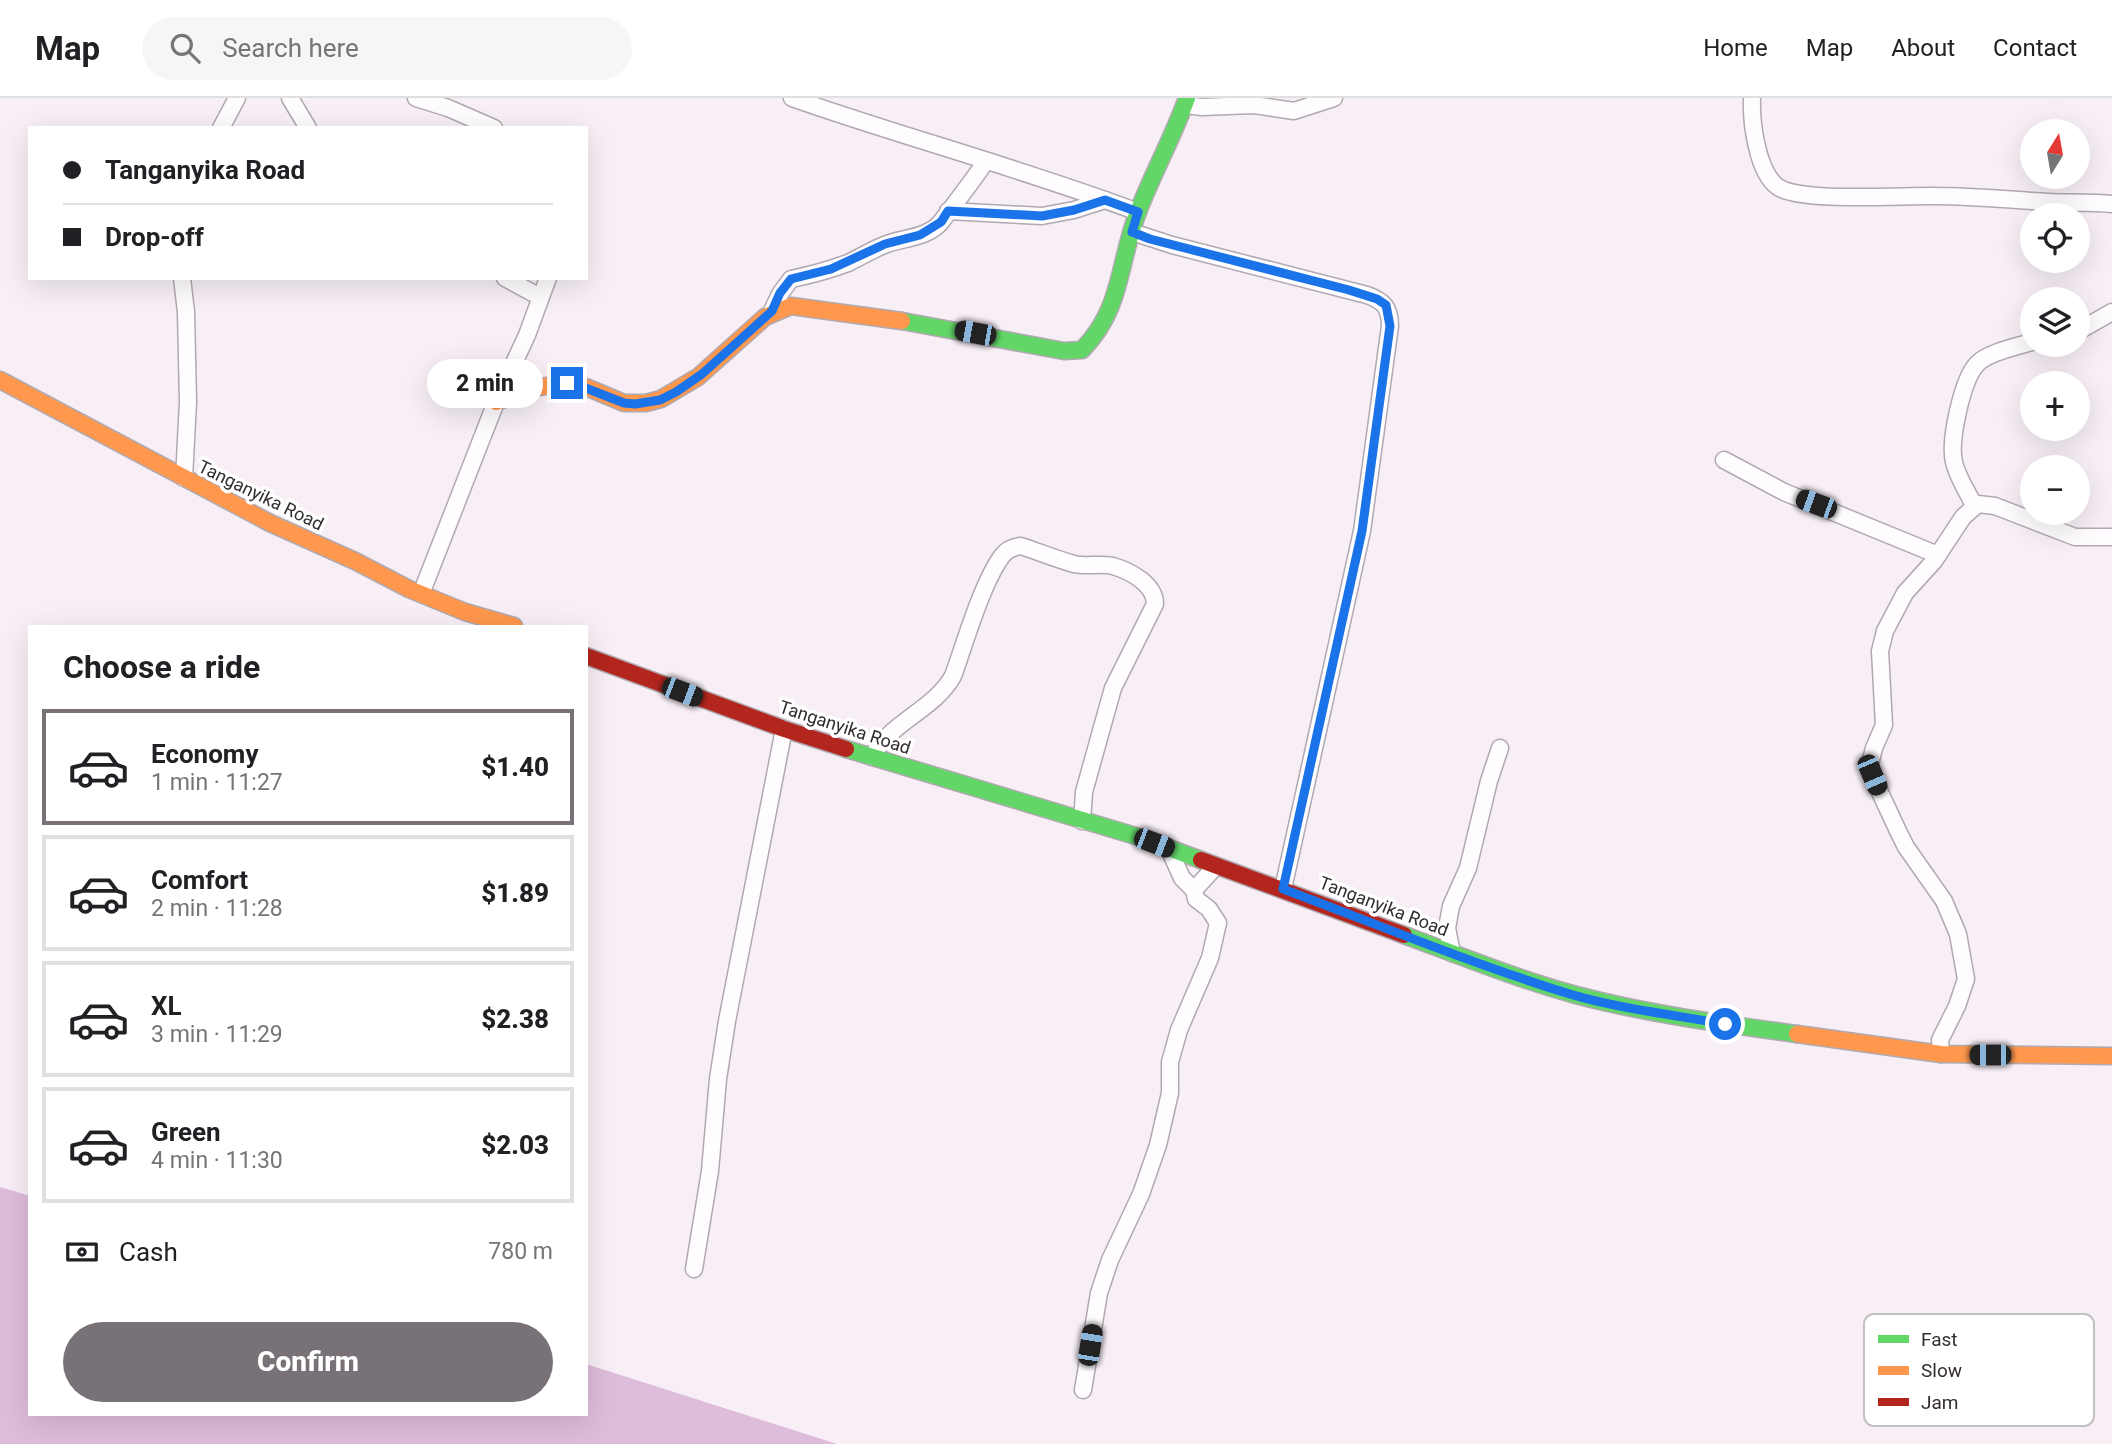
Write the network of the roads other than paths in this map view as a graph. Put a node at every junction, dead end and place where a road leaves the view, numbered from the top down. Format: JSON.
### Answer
{"nodes":[{"id":1,"x":237,"y":98,"type":"edge"},
{"id":2,"x":290,"y":98,"type":"edge"},
{"id":3,"x":416,"y":98,"type":"edge"},
{"id":4,"x":792,"y":98,"type":"edge"},
{"id":5,"x":1334,"y":98,"type":"edge"},
{"id":6,"x":1752,"y":98,"type":"edge"},
{"id":7,"x":1186,"y":101,"type":"edge"},
{"id":8,"x":222,"y":126,"type":"edge"},
{"id":9,"x":307,"y":126,"type":"edge"},
{"id":10,"x":489,"y":126,"type":"edge"},
{"id":11,"x":986,"y":161,"type":"junction"},
{"id":12,"x":1105,"y":200,"type":"junction"},
{"id":13,"x":2112,"y":204,"type":"edge"},
{"id":14,"x":948,"y":211,"type":"junction"},
{"id":15,"x":1138,"y":212,"type":"junction"},
{"id":16,"x":1132,"y":232,"type":"junction"},
{"id":17,"x":182,"y":280,"type":"edge"},
{"id":18,"x":509,"y":280,"type":"edge"},
{"id":19,"x":547,"y":280,"type":"edge"},
{"id":20,"x":540,"y":297,"type":"junction"},
{"id":21,"x":772,"y":311,"type":"junction"},
{"id":22,"x":2112,"y":312,"type":"edge"},
{"id":23,"x":2090,"y":325,"type":"edge"},
{"id":24,"x":2020,"y":346,"type":"edge"},
{"id":25,"x":0,"y":380,"type":"edge"},
{"id":26,"x":496,"y":402,"type":"junction"},
{"id":27,"x":1724,"y":460,"type":"dead end"},
{"id":28,"x":184,"y":478,"type":"junction"},
{"id":29,"x":1975,"y":506,"type":"junction"},
{"id":30,"x":2112,"y":537,"type":"edge"},
{"id":31,"x":1937,"y":555,"type":"junction"},
{"id":32,"x":421,"y":594,"type":"junction"},
{"id":33,"x":510,"y":625,"type":"edge"},
{"id":34,"x":588,"y":657,"type":"edge"},
{"id":35,"x":784,"y":729,"type":"junction"},
{"id":36,"x":1500,"y":748,"type":"dead end"},
{"id":37,"x":872,"y":757,"type":"junction"},
{"id":38,"x":1082,"y":821,"type":"junction"},
{"id":39,"x":1169,"y":849,"type":"junction"},
{"id":40,"x":1216,"y":867,"type":"junction"},
{"id":41,"x":1283,"y":889,"type":"junction"},
{"id":42,"x":1194,"y":890,"type":"junction"},
{"id":43,"x":1452,"y":953,"type":"junction"},
{"id":44,"x":1941,"y":1054,"type":"junction"},
{"id":45,"x":2112,"y":1056,"type":"edge"},
{"id":46,"x":694,"y":1269,"type":"dead end"},
{"id":47,"x":1083,"y":1390,"type":"dead end"}],
"edges":[{"from":1,"to":8,"type":"street"},
{"from":2,"to":9,"type":"street"},
{"from":3,"to":10,"type":"street"},
{"from":4,"to":11,"type":"street"},
{"from":5,"to":7,"type":"street"},
{"from":6,"to":13,"type":"street"},
{"from":7,"to":15,"type":"street"},
{"from":11,"to":12,"type":"street"},
{"from":11,"to":14,"type":"street"},
{"from":12,"to":14,"type":"street"},
{"from":12,"to":15,"type":"street"},
{"from":14,"to":21,"type":"street"},
{"from":15,"to":16,"type":"street"},
{"from":16,"to":21,"type":"street"},
{"from":16,"to":41,"type":"street"},
{"from":17,"to":28,"type":"street"},
{"from":18,"to":20,"type":"street"},
{"from":19,"to":20,"type":"street"},
{"from":20,"to":26,"type":"street"},
{"from":21,"to":26,"type":"street"},
{"from":22,"to":23,"type":"street"},
{"from":24,"to":29,"type":"street"},
{"from":25,"to":28,"type":"street","name":"Tanganyika Road"},
{"from":26,"to":32,"type":"street"},
{"from":27,"to":31,"type":"street"},
{"from":28,"to":32,"type":"street","name":"Tanganyika Road"},
{"from":29,"to":30,"type":"street"},
{"from":29,"to":31,"type":"street"},
{"from":31,"to":44,"type":"street"},
{"from":32,"to":33,"type":"street","name":"Tanganyika Road"},
{"from":34,"to":35,"type":"street","name":"Tanganyika Road"},
{"from":35,"to":37,"type":"street","name":"Tanganyika Road"},
{"from":35,"to":46,"type":"street"},
{"from":36,"to":43,"type":"street"},
{"from":37,"to":38,"type":"street","name":"Tanganyika Road"},
{"from":37,"to":38,"type":"street"},
{"from":38,"to":39,"type":"street","name":"Tanganyika Road"},
{"from":39,"to":40,"type":"street","name":"Tanganyika Road"},
{"from":39,"to":42,"type":"street"},
{"from":40,"to":41,"type":"street","name":"Tanganyika Road"},
{"from":40,"to":42,"type":"street"},
{"from":41,"to":43,"type":"street","name":"Tanganyika Road"},
{"from":42,"to":47,"type":"street"},
{"from":43,"to":44,"type":"street","name":"Tanganyika Road"},
{"from":44,"to":45,"type":"street","name":"Tanganyika Road"}]}
